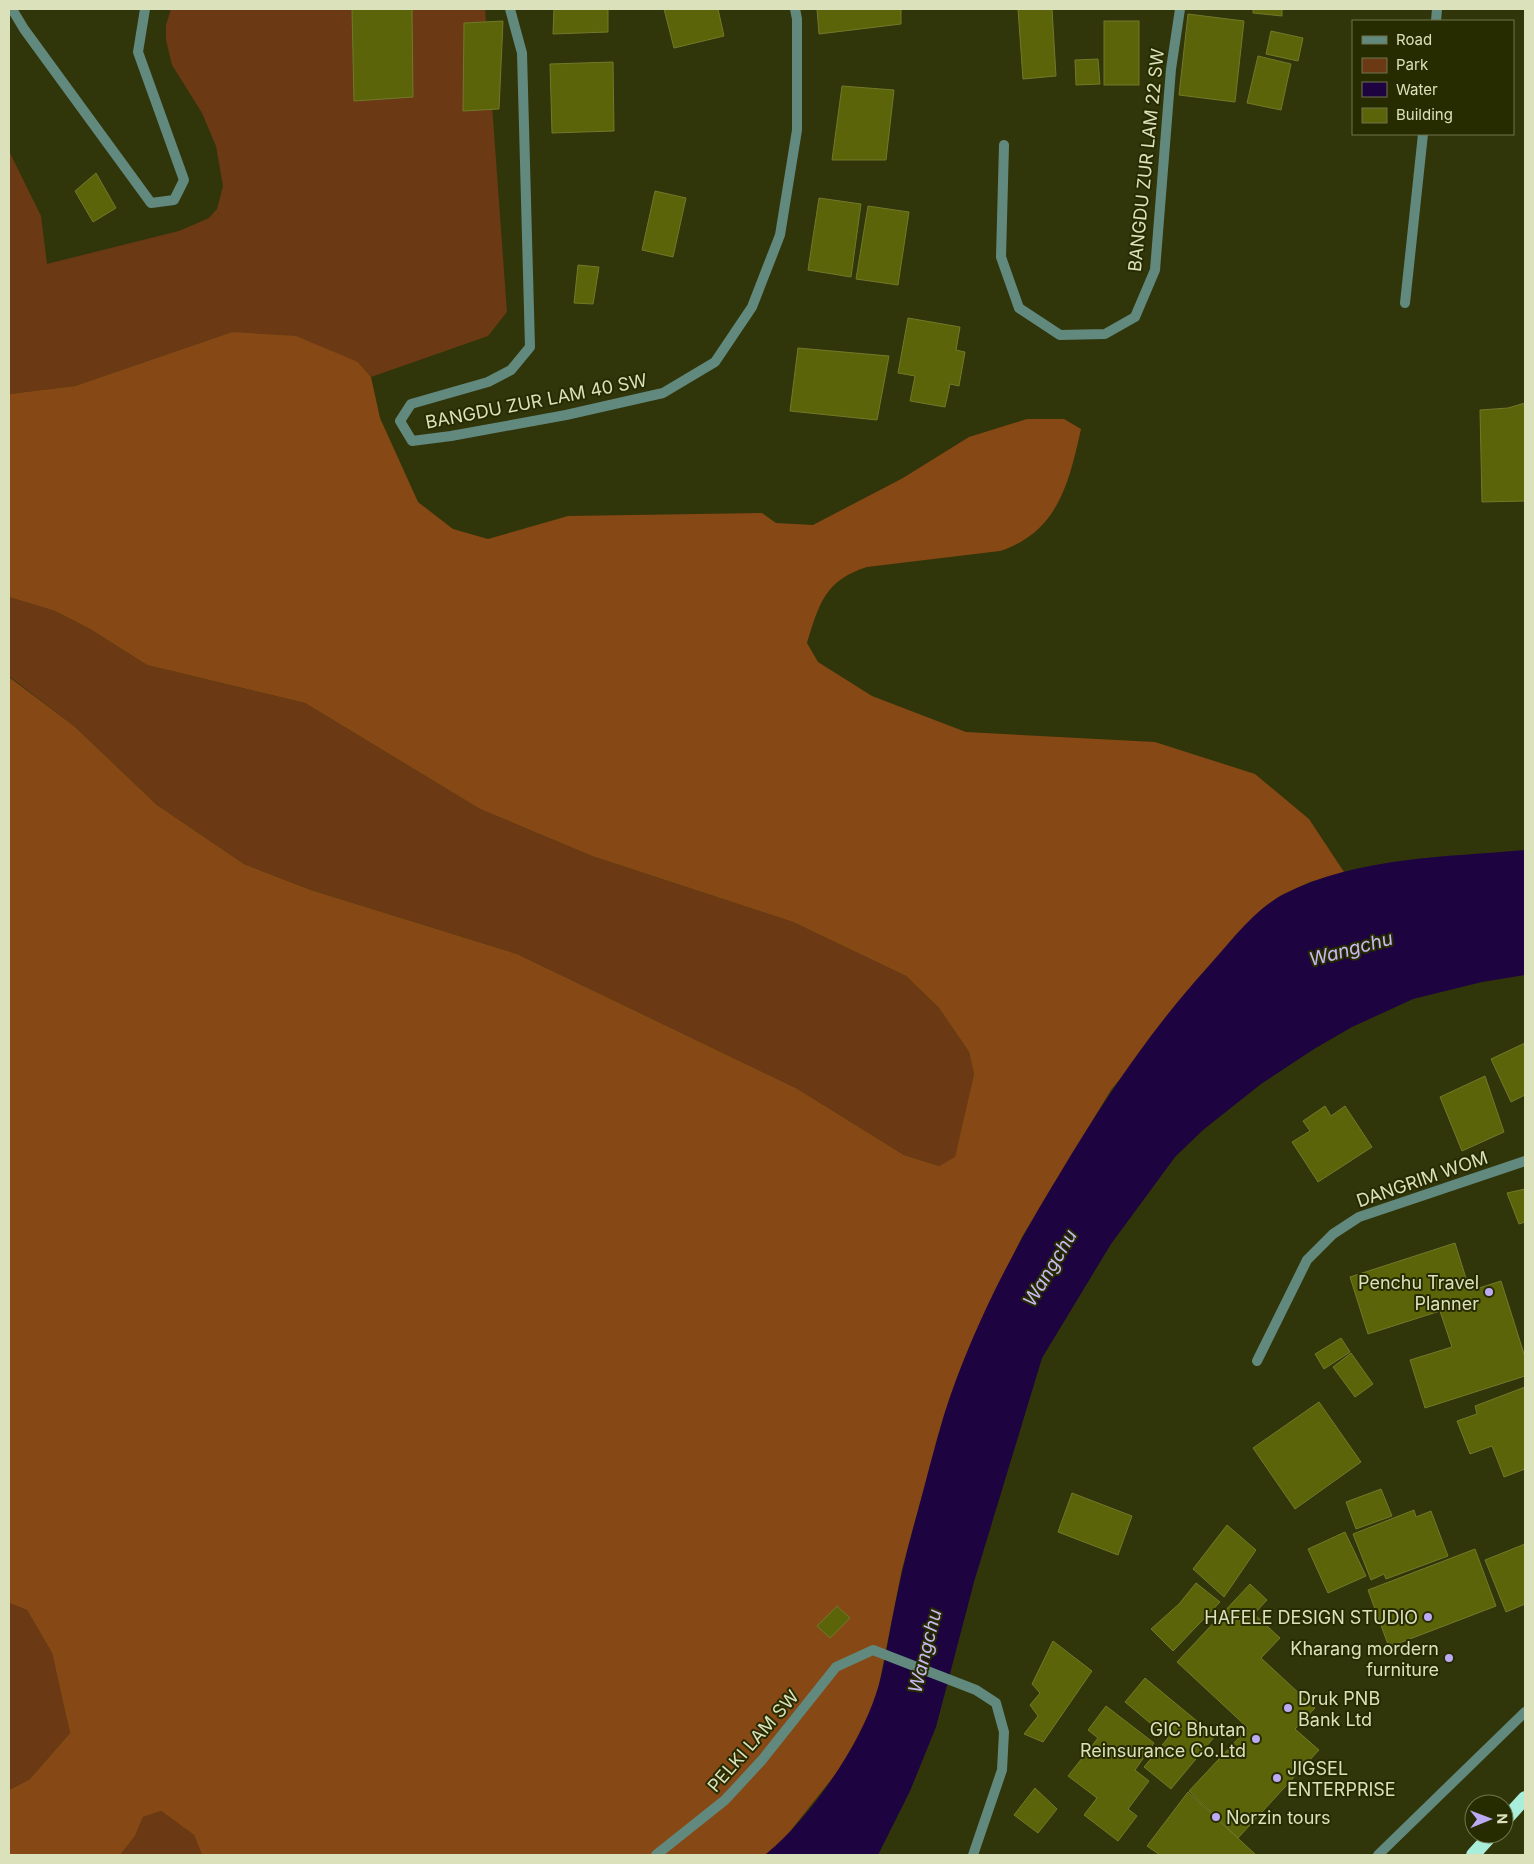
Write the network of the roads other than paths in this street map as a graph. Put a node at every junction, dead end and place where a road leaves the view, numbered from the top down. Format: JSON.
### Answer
{"nodes":[{"id":1,"x":12,"y":9,"type":"edge"},
{"id":2,"x":145,"y":9,"type":"edge"},
{"id":3,"x":510,"y":9,"type":"edge"},
{"id":4,"x":795,"y":9,"type":"edge"},
{"id":5,"x":1180,"y":9,"type":"edge"},
{"id":6,"x":1424,"y":135,"type":"edge"},
{"id":7,"x":1004,"y":145,"type":"dead end"},
{"id":8,"x":1405,"y":303,"type":"dead end"},
{"id":9,"x":1525,"y":1160,"type":"edge"},
{"id":10,"x":1257,"y":1362,"type":"dead end"},
{"id":11,"x":1525,"y":1712,"type":"edge"},
{"id":12,"x":1525,"y":1798,"type":"edge"},
{"id":13,"x":1514,"y":1810,"type":"edge"},
{"id":14,"x":1483,"y":1844,"type":"edge"},
{"id":15,"x":656,"y":1855,"type":"edge"},
{"id":16,"x":973,"y":1855,"type":"edge"},
{"id":17,"x":1378,"y":1855,"type":"edge"},
{"id":18,"x":1473,"y":1855,"type":"edge"}],
"edges":[{"from":1,"to":2,"type":"street"},
{"from":3,"to":4,"type":"street","name":"BANGDU ZUR LAM 40 SW"},
{"from":5,"to":7,"type":"street","name":"BANGDU ZUR LAM 22 SW"},
{"from":6,"to":8,"type":"street"},
{"from":9,"to":10,"type":"street","name":"DANGRIM WOM"},
{"from":11,"to":17,"type":"street"},
{"from":12,"to":13,"type":"highway"},
{"from":14,"to":18,"type":"highway"},
{"from":15,"to":16,"type":"street","name":"PELKI LAM SW"}]}
